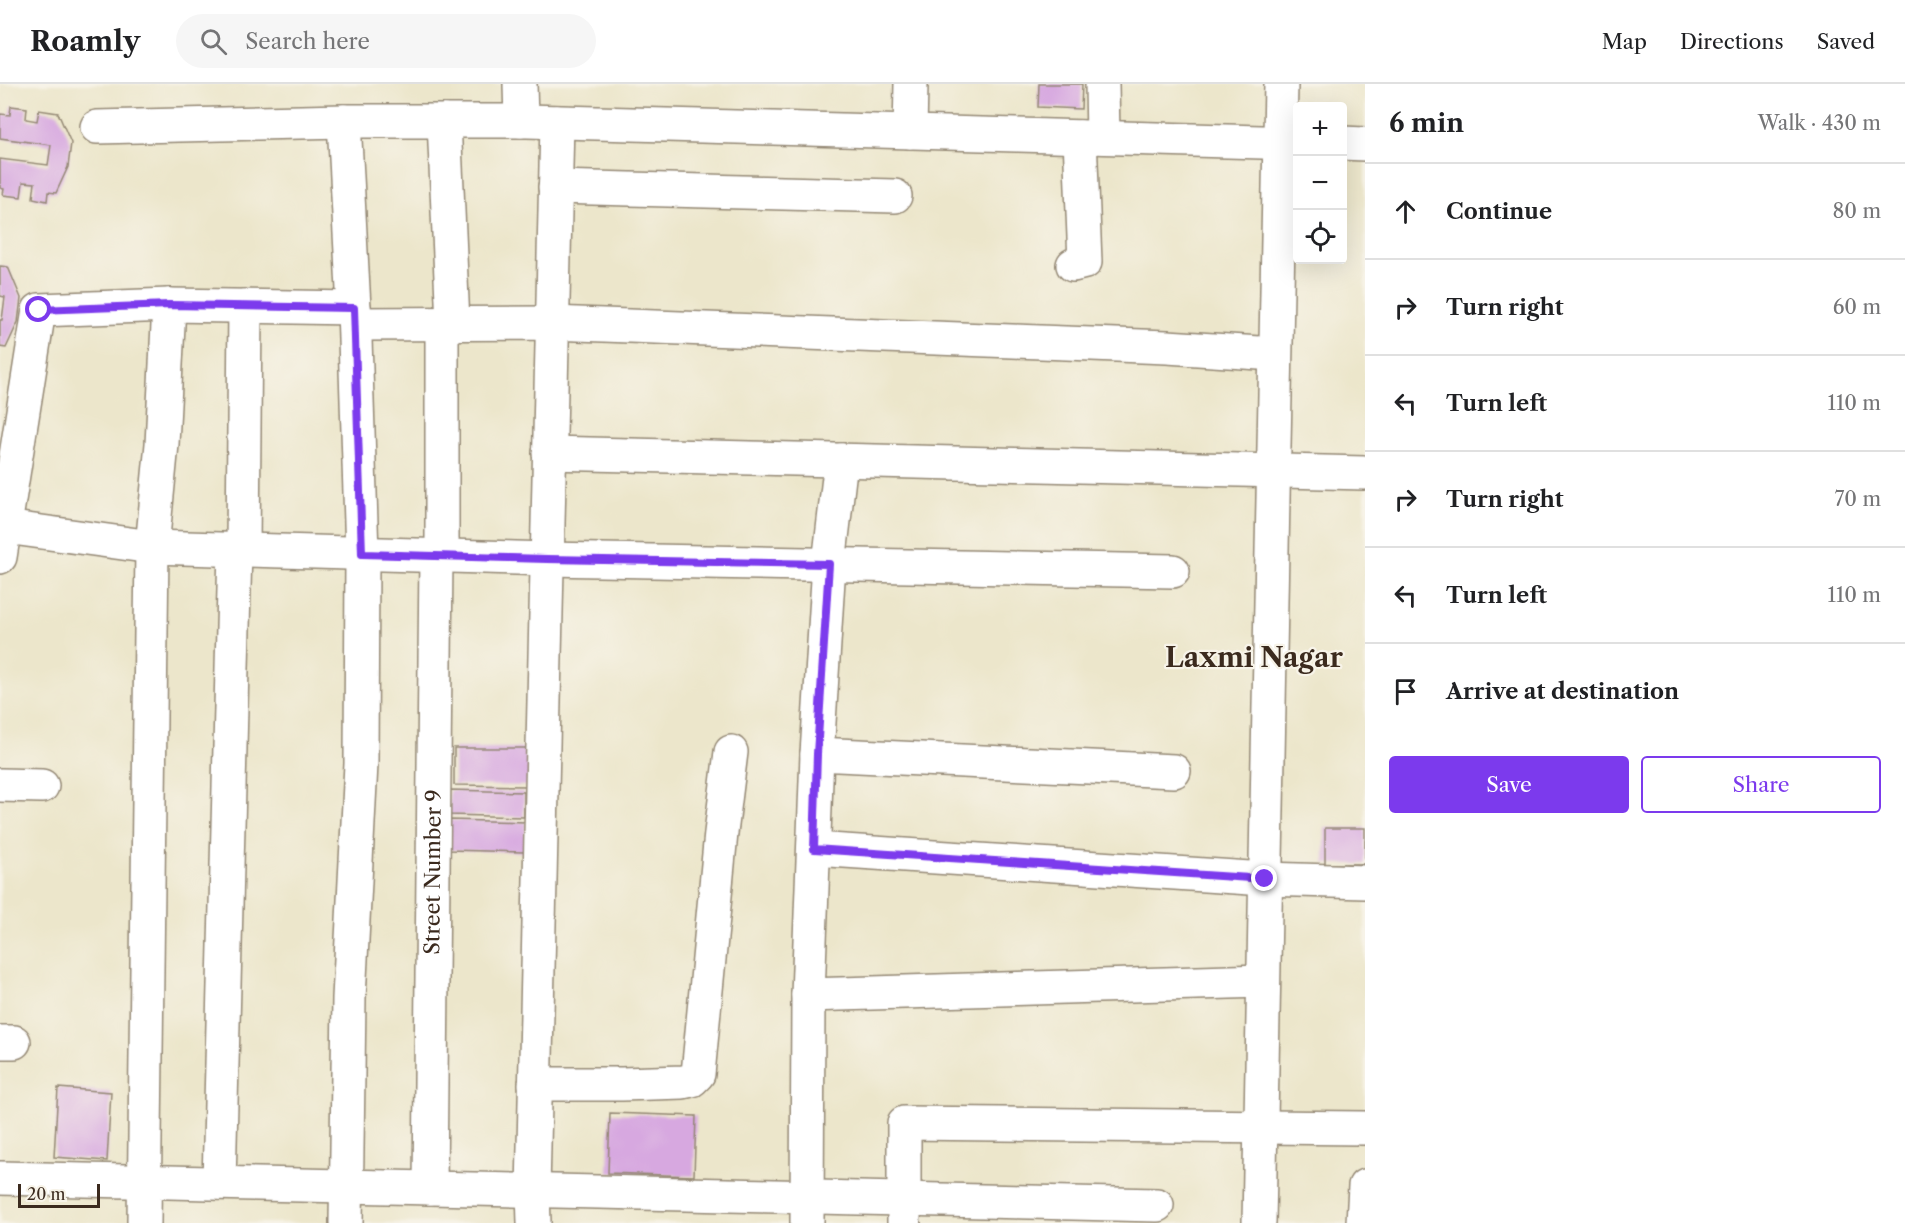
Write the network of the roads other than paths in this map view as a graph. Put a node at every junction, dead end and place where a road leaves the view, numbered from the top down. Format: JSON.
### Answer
{"nodes":[{"id":1,"x":520,"y":84,"type":"edge"},
{"id":2,"x":912,"y":84,"type":"edge"},
{"id":3,"x":1102,"y":84,"type":"edge"},
{"id":4,"x":1281,"y":84,"type":"edge"},
{"id":5,"x":344,"y":121,"type":"junction"},
{"id":6,"x":444,"y":121,"type":"junction"},
{"id":7,"x":520,"y":121,"type":"junction"},
{"id":8,"x":557,"y":122,"type":"junction"},
{"id":9,"x":97,"y":127,"type":"dead end"},
{"id":10,"x":910,"y":132,"type":"junction"},
{"id":11,"x":1091,"y":137,"type":"junction"},
{"id":12,"x":1289,"y":143,"type":"edge"},
{"id":13,"x":1347,"y":143,"type":"edge"},
{"id":14,"x":1365,"y":144,"type":"edge"},
{"id":15,"x":555,"y":188,"type":"junction"},
{"id":16,"x":895,"y":196,"type":"dead end"},
{"id":17,"x":1073,"y":265,"type":"dead end"},
{"id":18,"x":169,"y":305,"type":"junction"},
{"id":19,"x":245,"y":306,"type":"junction"},
{"id":20,"x":354,"y":316,"type":"junction"},
{"id":21,"x":552,"y":322,"type":"junction"},
{"id":22,"x":448,"y":324,"type":"junction"},
{"id":23,"x":1275,"y":354,"type":"junction"},
{"id":24,"x":549,"y":453,"type":"junction"},
{"id":25,"x":841,"y":460,"type":"junction"},
{"id":26,"x":1273,"y":471,"type":"junction"},
{"id":27,"x":1365,"y":473,"type":"edge"},
{"id":28,"x":2,"y":542,"type":"edge"},
{"id":29,"x":152,"y":547,"type":"junction"},
{"id":30,"x":239,"y":549,"type":"junction"},
{"id":31,"x":362,"y":554,"type":"junction"},
{"id":32,"x":439,"y":556,"type":"junction"},
{"id":33,"x":547,"y":559,"type":"junction"},
{"id":34,"x":829,"y":564,"type":"junction"},
{"id":35,"x":1173,"y":571,"type":"dead end"},
{"id":36,"x":731,"y":753,"type":"dead end"},
{"id":37,"x":817,"y":754,"type":"junction"},
{"id":38,"x":1174,"y":771,"type":"dead end"},
{"id":39,"x":0,"y":785,"type":"edge"},
{"id":40,"x":42,"y":786,"type":"dead end"},
{"id":41,"x":814,"y":849,"type":"junction"},
{"id":42,"x":1265,"y":879,"type":"junction"},
{"id":43,"x":1365,"y":882,"type":"edge"},
{"id":44,"x":1263,"y":981,"type":"junction"},
{"id":45,"x":808,"y":995,"type":"junction"},
{"id":46,"x":535,"y":1084,"type":"junction"},
{"id":47,"x":1260,"y":1126,"type":"junction"},
{"id":48,"x":1365,"y":1128,"type":"edge"},
{"id":49,"x":0,"y":1178,"type":"edge"},
{"id":50,"x":145,"y":1181,"type":"junction"},
{"id":51,"x":219,"y":1183,"type":"junction"},
{"id":52,"x":346,"y":1186,"type":"junction"},
{"id":53,"x":1365,"y":1186,"type":"edge"},
{"id":54,"x":430,"y":1188,"type":"junction"},
{"id":55,"x":533,"y":1191,"type":"junction"},
{"id":56,"x":1157,"y":1205,"type":"dead end"},
{"id":57,"x":807,"y":1210,"type":"edge"},
{"id":58,"x":904,"y":1211,"type":"edge"},
{"id":59,"x":144,"y":1223,"type":"edge"},
{"id":60,"x":346,"y":1223,"type":"edge"},
{"id":61,"x":534,"y":1223,"type":"edge"},
{"id":62,"x":1259,"y":1223,"type":"edge"},
{"id":63,"x":1363,"y":1223,"type":"edge"}],
"edges":[{"from":1,"to":7,"type":"street"},
{"from":2,"to":10,"type":"street"},
{"from":3,"to":11,"type":"street"},
{"from":4,"to":12,"type":"street"},
{"from":5,"to":6,"type":"street"},
{"from":5,"to":9,"type":"street"},
{"from":5,"to":20,"type":"street"},
{"from":6,"to":7,"type":"street"},
{"from":6,"to":22,"type":"street","name":"Street Number 9"},
{"from":7,"to":8,"type":"street"},
{"from":8,"to":10,"type":"street"},
{"from":8,"to":15,"type":"street"},
{"from":10,"to":11,"type":"street"},
{"from":11,"to":12,"type":"street"},
{"from":11,"to":17,"type":"street"},
{"from":12,"to":23,"type":"street"},
{"from":13,"to":14,"type":"street"},
{"from":15,"to":16,"type":"street"},
{"from":15,"to":21,"type":"street"},
{"from":18,"to":19,"type":"street"},
{"from":18,"to":28,"type":"street"},
{"from":18,"to":29,"type":"street"},
{"from":19,"to":20,"type":"street"},
{"from":19,"to":30,"type":"street"},
{"from":20,"to":22,"type":"street"},
{"from":20,"to":31,"type":"street"},
{"from":21,"to":22,"type":"street"},
{"from":21,"to":23,"type":"street"},
{"from":21,"to":24,"type":"street"},
{"from":22,"to":32,"type":"street","name":"Street Number 9"},
{"from":23,"to":26,"type":"street"},
{"from":24,"to":25,"type":"street"},
{"from":24,"to":33,"type":"street"},
{"from":25,"to":26,"type":"street"},
{"from":25,"to":34,"type":"street"},
{"from":26,"to":27,"type":"street"},
{"from":26,"to":42,"type":"street"},
{"from":28,"to":29,"type":"street"},
{"from":29,"to":30,"type":"street"},
{"from":29,"to":50,"type":"street"},
{"from":30,"to":31,"type":"street"},
{"from":30,"to":51,"type":"street"},
{"from":31,"to":32,"type":"street"},
{"from":31,"to":52,"type":"street"},
{"from":32,"to":33,"type":"street"},
{"from":32,"to":54,"type":"street","name":"Street Number 9"},
{"from":33,"to":34,"type":"street"},
{"from":33,"to":46,"type":"street"},
{"from":34,"to":35,"type":"street"},
{"from":34,"to":37,"type":"street"},
{"from":36,"to":46,"type":"street"},
{"from":37,"to":38,"type":"street"},
{"from":37,"to":41,"type":"street"},
{"from":39,"to":40,"type":"street"},
{"from":41,"to":42,"type":"street"},
{"from":41,"to":45,"type":"street"},
{"from":42,"to":43,"type":"street"},
{"from":42,"to":44,"type":"street"},
{"from":44,"to":45,"type":"street"},
{"from":44,"to":47,"type":"street"},
{"from":45,"to":57,"type":"street"},
{"from":46,"to":55,"type":"street"},
{"from":47,"to":48,"type":"street"},
{"from":47,"to":58,"type":"street"},
{"from":47,"to":62,"type":"street"},
{"from":49,"to":50,"type":"street"},
{"from":50,"to":51,"type":"street"},
{"from":50,"to":59,"type":"street"},
{"from":51,"to":52,"type":"street"},
{"from":52,"to":54,"type":"street"},
{"from":52,"to":60,"type":"street"},
{"from":53,"to":63,"type":"street"},
{"from":54,"to":55,"type":"street"},
{"from":55,"to":57,"type":"street"},
{"from":55,"to":61,"type":"street"},
{"from":56,"to":58,"type":"street"},
{"from":57,"to":58,"type":"street"}]}
